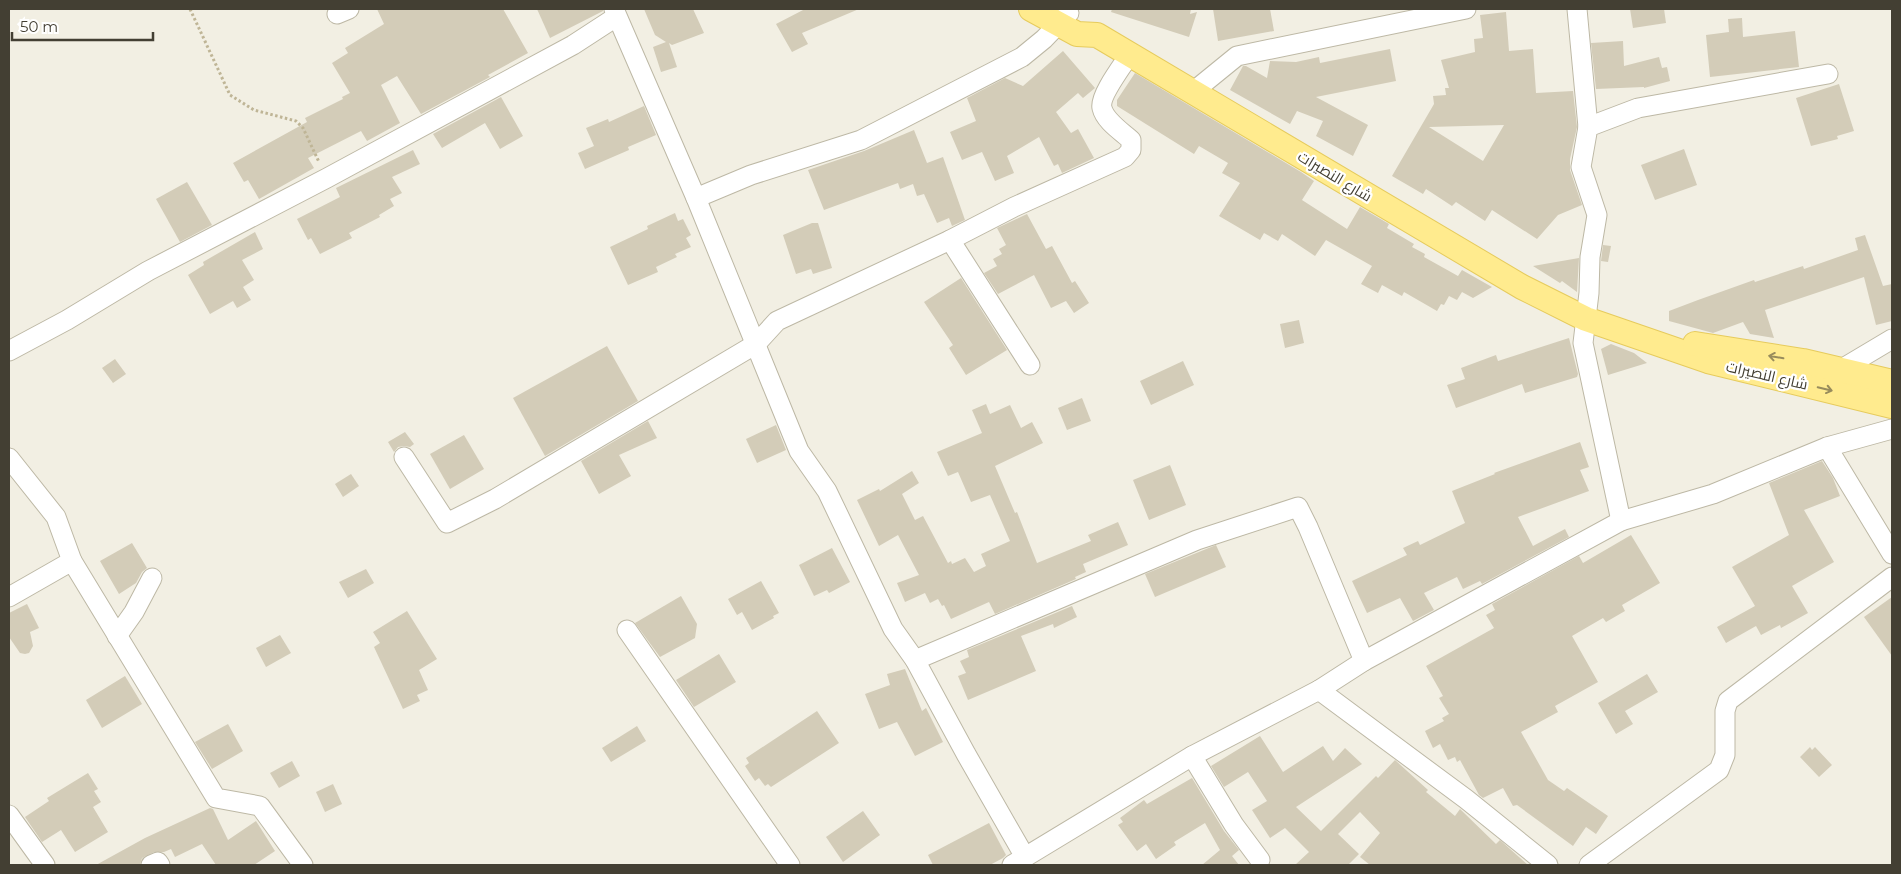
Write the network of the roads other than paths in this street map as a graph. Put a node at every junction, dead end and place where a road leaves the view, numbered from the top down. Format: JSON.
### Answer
{"nodes":[{"id":1,"x":1031,"y":9,"type":"edge"},
{"id":2,"x":1466,"y":9,"type":"edge"},
{"id":3,"x":1577,"y":9,"type":"edge"},
{"id":4,"x":615,"y":13,"type":"edge"},
{"id":5,"x":1064,"y":15,"type":"edge"},
{"id":6,"x":1130,"y":54,"type":"junction"},
{"id":7,"x":1828,"y":74,"type":"dead end"},
{"id":8,"x":1194,"y":91,"type":"junction"},
{"id":9,"x":1588,"y":127,"type":"junction"},
{"id":10,"x":696,"y":198,"type":"junction"},
{"id":11,"x":950,"y":240,"type":"junction"},
{"id":12,"x":1586,"y":319,"type":"junction"},
{"id":13,"x":1643,"y":339,"type":"junction"},
{"id":14,"x":1892,"y":339,"type":"edge"},
{"id":15,"x":756,"y":344,"type":"junction"},
{"id":16,"x":9,"y":351,"type":"edge"},
{"id":17,"x":1030,"y":365,"type":"dead end"},
{"id":18,"x":1840,"y":370,"type":"junction"},
{"id":19,"x":1892,"y":382,"type":"edge"},
{"id":20,"x":1892,"y":406,"type":"edge"},
{"id":21,"x":1892,"y":429,"type":"edge"},
{"id":22,"x":1827,"y":447,"type":"junction"},
{"id":23,"x":9,"y":458,"type":"edge"},
{"id":24,"x":404,"y":458,"type":"dead end"},
{"id":25,"x":1621,"y":521,"type":"junction"},
{"id":26,"x":1892,"y":554,"type":"edge"},
{"id":27,"x":72,"y":561,"type":"junction"},
{"id":28,"x":1892,"y":577,"type":"edge"},
{"id":29,"x":152,"y":578,"type":"dead end"},
{"id":30,"x":9,"y":597,"type":"edge"},
{"id":31,"x":627,"y":630,"type":"dead end"},
{"id":32,"x":117,"y":636,"type":"junction"},
{"id":33,"x":915,"y":660,"type":"junction"},
{"id":34,"x":1364,"y":661,"type":"junction"},
{"id":35,"x":1319,"y":690,"type":"junction"},
{"id":36,"x":1192,"y":756,"type":"junction"},
{"id":37,"x":9,"y":815,"type":"edge"},
{"id":38,"x":1260,"y":860,"type":"dead end"},
{"id":39,"x":1018,"y":861,"type":"edge"},
{"id":40,"x":45,"y":865,"type":"edge"},
{"id":41,"x":151,"y":865,"type":"edge"},
{"id":42,"x":160,"y":865,"type":"edge"},
{"id":43,"x":303,"y":865,"type":"edge"},
{"id":44,"x":790,"y":865,"type":"edge"},
{"id":45,"x":1548,"y":865,"type":"edge"},
{"id":46,"x":1589,"y":865,"type":"edge"}],
"edges":[{"from":1,"to":5,"type":"main road"},
{"from":2,"to":8,"type":"street"},
{"from":3,"to":9,"type":"street"},
{"from":4,"to":10,"type":"street"},
{"from":4,"to":16,"type":"street"},
{"from":5,"to":6,"type":"main road","name":"شارع النصيرات"},
{"from":5,"to":10,"type":"street"},
{"from":6,"to":8,"type":"main road","name":"شارع النصيرات"},
{"from":6,"to":11,"type":"street"},
{"from":7,"to":9,"type":"street"},
{"from":8,"to":12,"type":"main road","name":"شارع النصيرات"},
{"from":9,"to":12,"type":"street"},
{"from":10,"to":15,"type":"street"},
{"from":11,"to":15,"type":"street"},
{"from":11,"to":17,"type":"street"},
{"from":12,"to":13,"type":"main road","name":"شارع النصيرات"},
{"from":12,"to":25,"type":"street"},
{"from":18,"to":13,"type":"main road","name":"شارع النصيرات","one_way":true},
{"from":13,"to":20,"type":"main road","name":"شارع النصيرات","one_way":true},
{"from":14,"to":18,"type":"street"},
{"from":15,"to":24,"type":"street"},
{"from":15,"to":33,"type":"street"},
{"from":18,"to":19,"type":"main road","name":"شارع النصيرات"},
{"from":21,"to":22,"type":"street"},
{"from":22,"to":25,"type":"street"},
{"from":22,"to":26,"type":"street"},
{"from":23,"to":27,"type":"street"},
{"from":25,"to":34,"type":"street"},
{"from":27,"to":30,"type":"street"},
{"from":27,"to":32,"type":"street"},
{"from":28,"to":46,"type":"street"},
{"from":29,"to":32,"type":"street"},
{"from":31,"to":44,"type":"street"},
{"from":32,"to":43,"type":"street"},
{"from":33,"to":34,"type":"street"},
{"from":33,"to":39,"type":"street"},
{"from":34,"to":35,"type":"street"},
{"from":35,"to":36,"type":"street"},
{"from":35,"to":45,"type":"street"},
{"from":36,"to":38,"type":"street"},
{"from":36,"to":39,"type":"street"},
{"from":37,"to":40,"type":"street"},
{"from":41,"to":42,"type":"street"}]}
